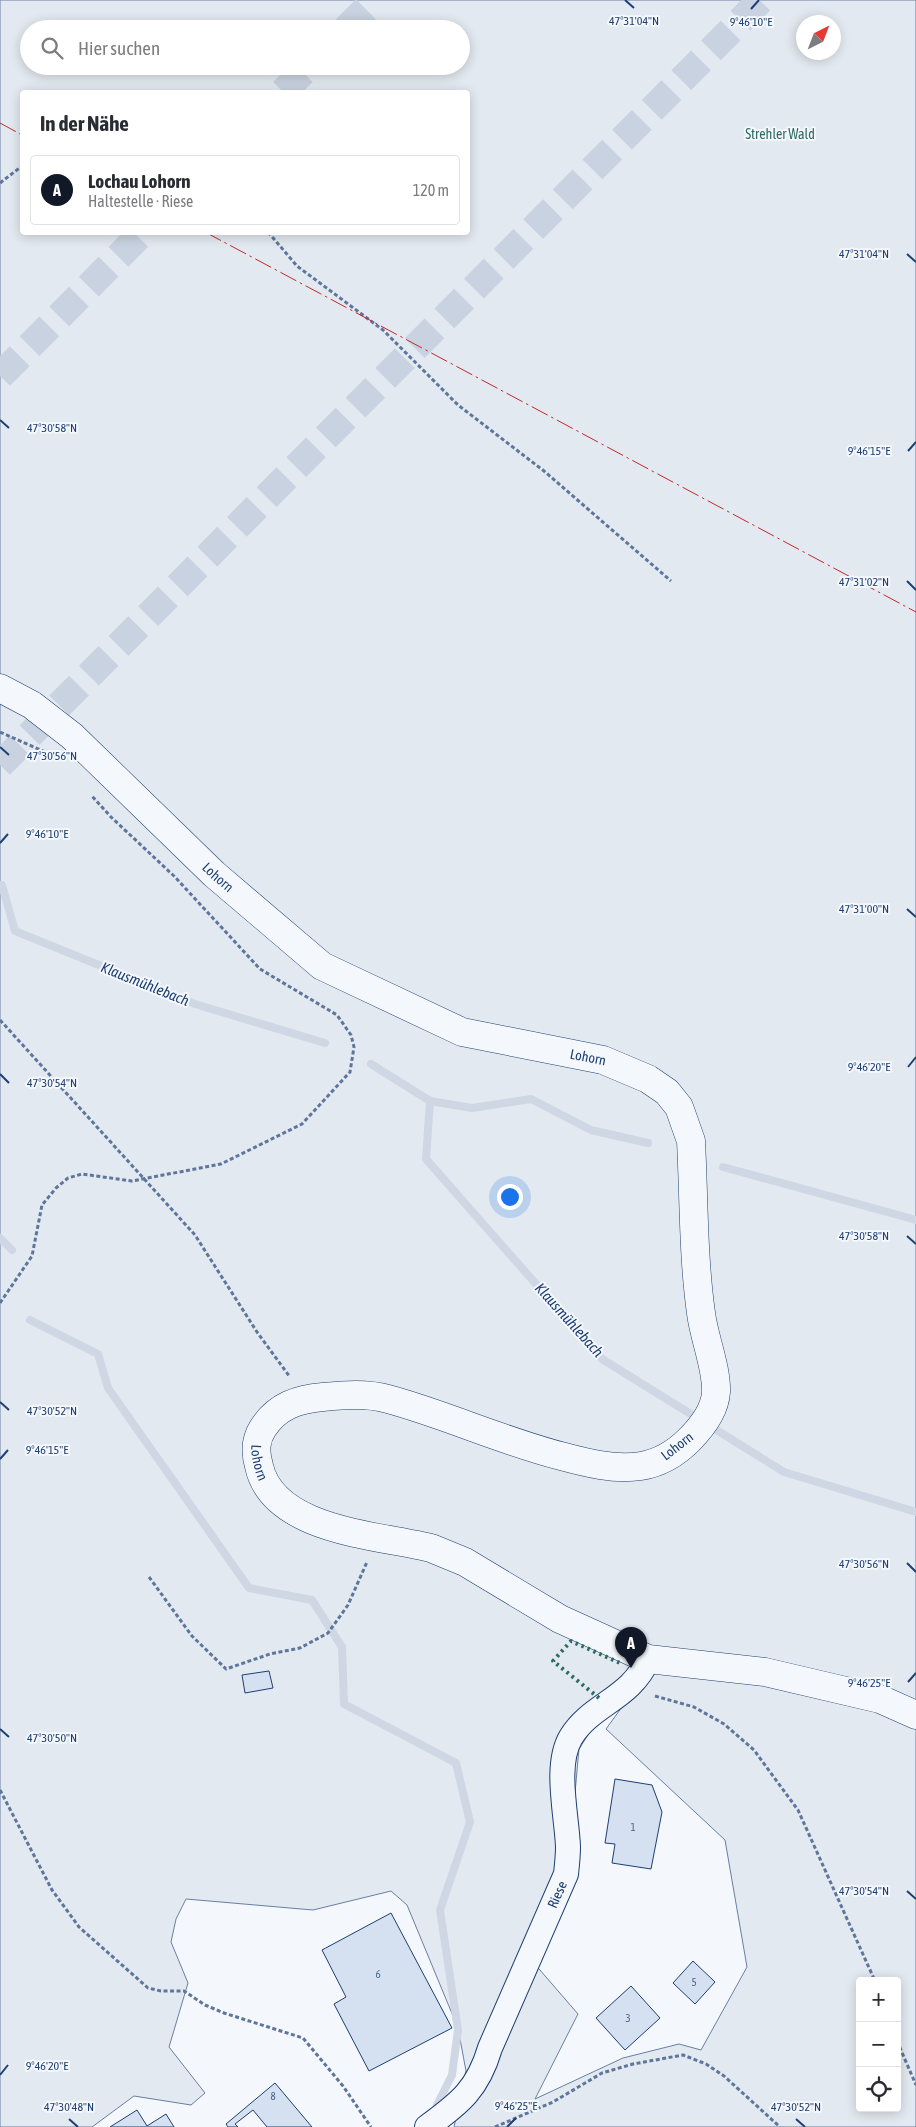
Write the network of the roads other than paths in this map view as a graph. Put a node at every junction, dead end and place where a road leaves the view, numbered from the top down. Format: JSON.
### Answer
{"nodes":[{"id":1,"x":0,"y":688,"type":"edge"},
{"id":2,"x":648,"y":1659,"type":"junction"},
{"id":3,"x":916,"y":1715,"type":"edge"},
{"id":4,"x":427,"y":2127,"type":"edge"}],
"edges":[{"from":1,"to":2,"type":"street","name":"Lohorn"},
{"from":2,"to":3,"type":"street","name":"Lohorn"},
{"from":2,"to":4,"type":"street","name":"Riese"}]}
